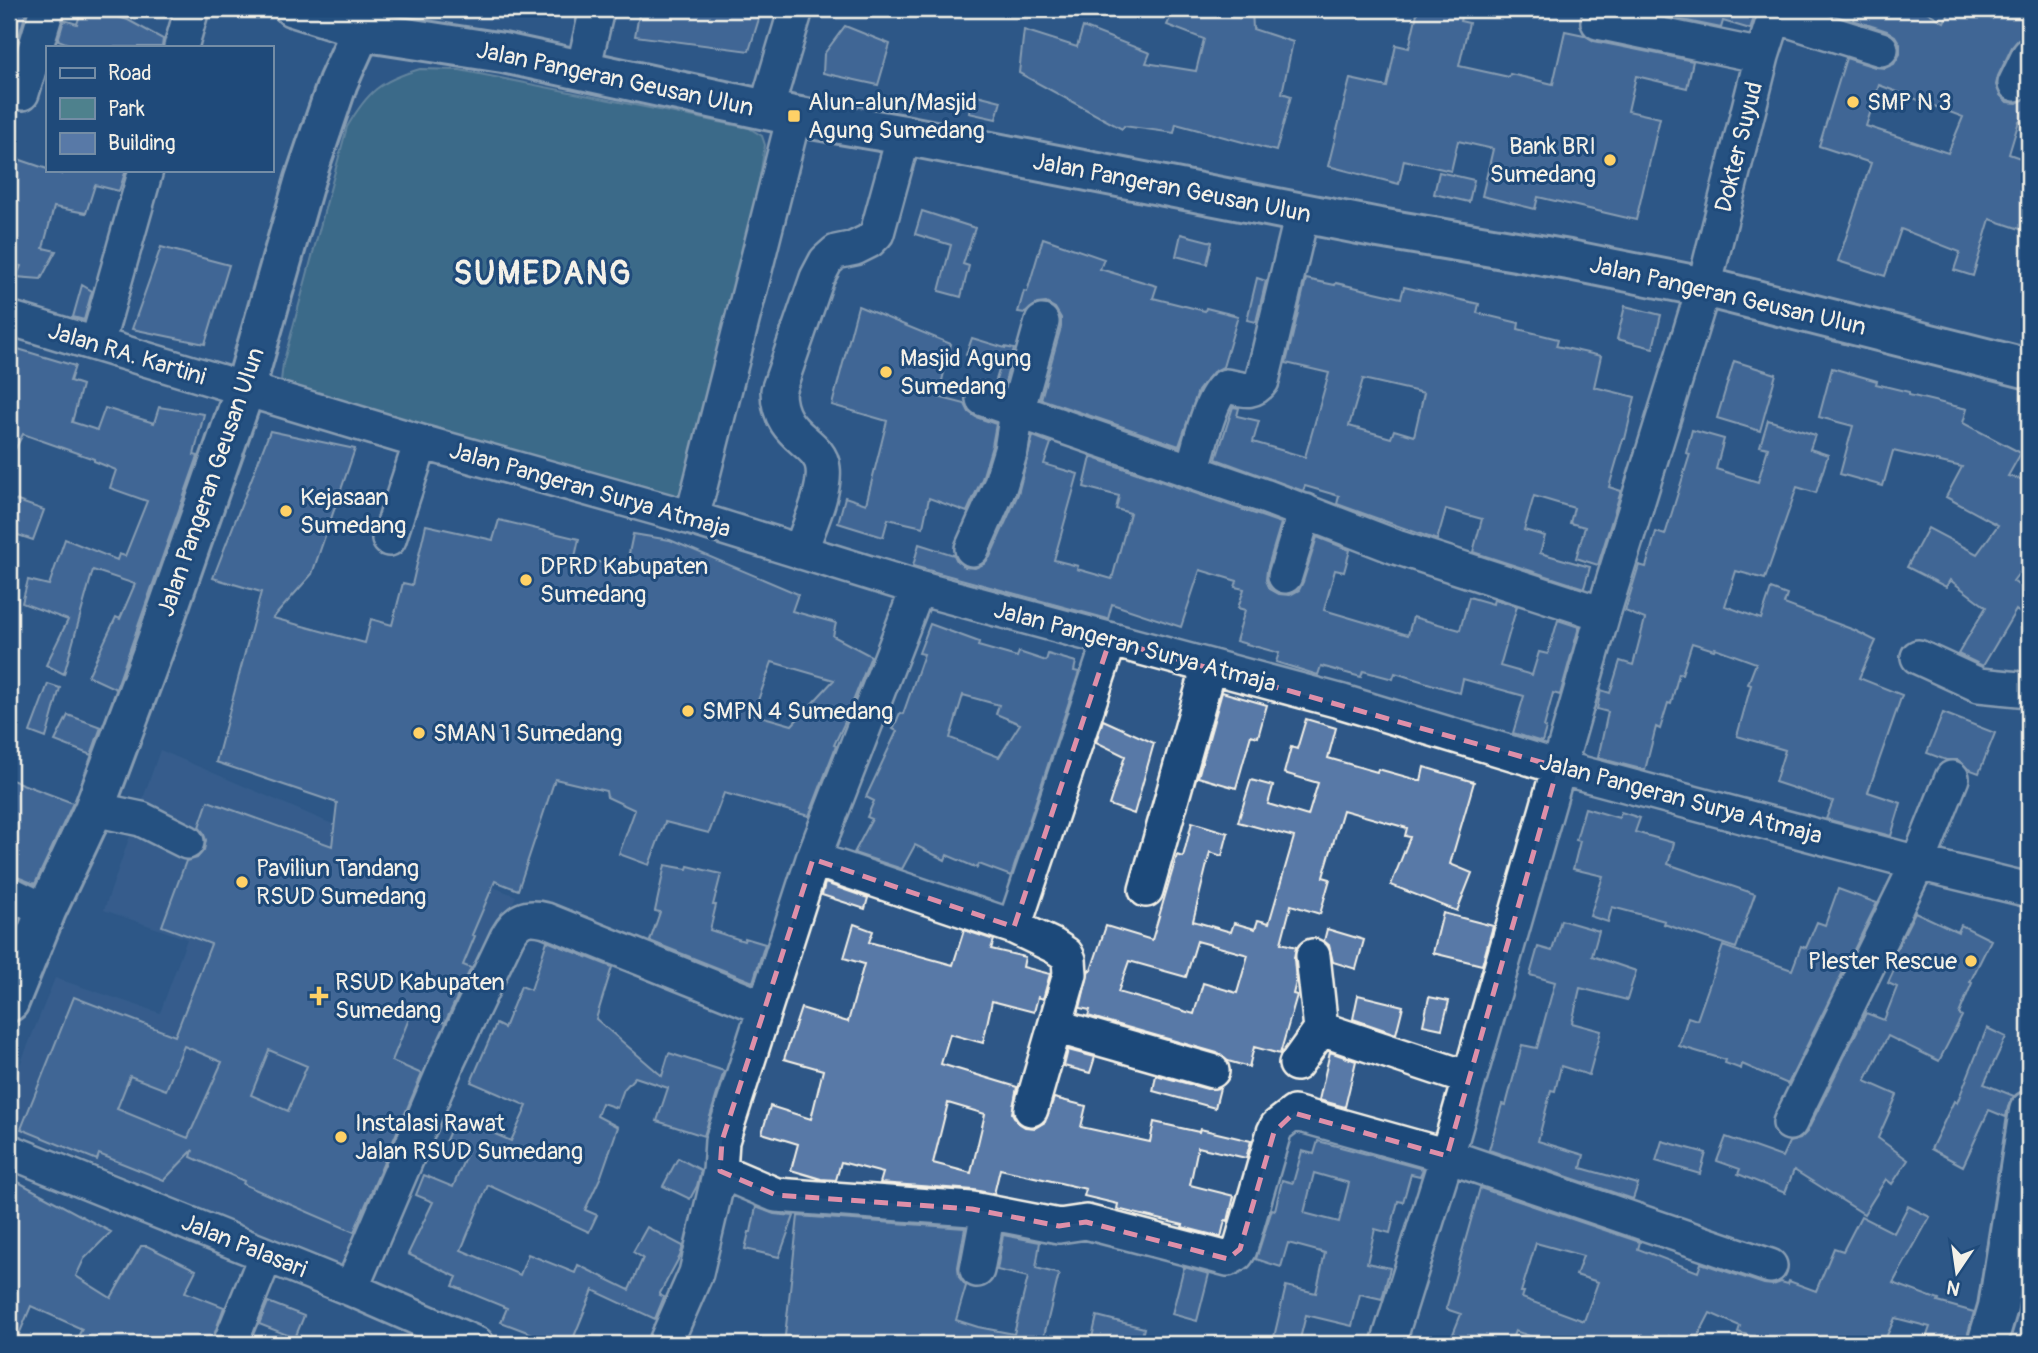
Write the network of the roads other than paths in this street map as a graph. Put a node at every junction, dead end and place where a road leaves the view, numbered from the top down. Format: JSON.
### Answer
{"nodes":[{"id":1,"x":47,"y":9,"type":"edge"},
{"id":2,"x":192,"y":9,"type":"edge"},
{"id":3,"x":291,"y":9,"type":"edge"},
{"id":4,"x":597,"y":9,"type":"edge"},
{"id":5,"x":796,"y":9,"type":"edge"},
{"id":6,"x":1776,"y":12,"type":"edge"},
{"id":7,"x":1598,"y":22,"type":"dead end"},
{"id":8,"x":361,"y":31,"type":"junction"},
{"id":9,"x":181,"y":46,"type":"edge"},
{"id":10,"x":1881,"y":49,"type":"dead end"},
{"id":11,"x":1762,"y":56,"type":"junction"},
{"id":12,"x":583,"y":70,"type":"junction"},
{"id":13,"x":22,"y":93,"type":"dead end"},
{"id":14,"x":780,"y":113,"type":"junction"},
{"id":15,"x":904,"y":135,"type":"junction"},
{"id":16,"x":145,"y":172,"type":"edge"},
{"id":17,"x":1302,"y":214,"type":"junction"},
{"id":18,"x":1704,"y":287,"type":"junction"},
{"id":19,"x":9,"y":318,"type":"edge"},
{"id":20,"x":1042,"y":322,"type":"dead end"},
{"id":21,"x":1883,"y":331,"type":"junction"},
{"id":22,"x":2029,"y":342,"type":"edge"},
{"id":23,"x":97,"y":344,"type":"junction"},
{"id":24,"x":2029,"y":369,"type":"edge"},
{"id":25,"x":245,"y":389,"type":"junction"},
{"id":26,"x":983,"y":399,"type":"dead end"},
{"id":27,"x":1017,"y":412,"type":"junction"},
{"id":28,"x":421,"y":442,"type":"junction"},
{"id":29,"x":1192,"y":471,"type":"junction"},
{"id":30,"x":1305,"y":511,"type":"junction"},
{"id":31,"x":692,"y":518,"type":"junction"},
{"id":32,"x":389,"y":539,"type":"dead end"},
{"id":33,"x":972,"y":549,"type":"dead end"},
{"id":34,"x":800,"y":552,"type":"junction"},
{"id":35,"x":1285,"y":576,"type":"dead end"},
{"id":36,"x":918,"y":588,"type":"junction"},
{"id":37,"x":1603,"y":614,"type":"junction"},
{"id":38,"x":1110,"y":640,"type":"junction"},
{"id":39,"x":1918,"y":657,"type":"dead end"},
{"id":40,"x":1209,"y":666,"type":"junction"},
{"id":41,"x":2029,"y":690,"type":"edge"},
{"id":42,"x":1558,"y":767,"type":"junction"},
{"id":43,"x":1952,"y":778,"type":"dead end"},
{"id":44,"x":93,"y":809,"type":"junction"},
{"id":45,"x":187,"y":842,"type":"dead end"},
{"id":46,"x":813,"y":859,"type":"junction"},
{"id":47,"x":1919,"y":863,"type":"junction"},
{"id":48,"x":1146,"y":890,"type":"dead end"},
{"id":49,"x":2029,"y":890,"type":"edge"},
{"id":50,"x":9,"y":893,"type":"edge"},
{"id":51,"x":46,"y":911,"type":"junction"},
{"id":52,"x":1014,"y":927,"type":"junction"},
{"id":53,"x":1313,"y":956,"type":"dead end"},
{"id":54,"x":9,"y":1002,"type":"edge"},
{"id":55,"x":765,"y":1008,"type":"junction"},
{"id":56,"x":1055,"y":1026,"type":"junction"},
{"id":57,"x":1321,"y":1029,"type":"junction"},
{"id":58,"x":1296,"y":1064,"type":"dead end"},
{"id":59,"x":1212,"y":1071,"type":"dead end"},
{"id":60,"x":1468,"y":1078,"type":"junction"},
{"id":61,"x":1031,"y":1109,"type":"dead end"},
{"id":62,"x":2029,"y":1111,"type":"edge"},
{"id":63,"x":1790,"y":1123,"type":"dead end"},
{"id":64,"x":9,"y":1151,"type":"edge"},
{"id":65,"x":1447,"y":1156,"type":"junction"},
{"id":66,"x":720,"y":1171,"type":"junction"},
{"id":67,"x":988,"y":1212,"type":"junction"},
{"id":68,"x":266,"y":1255,"type":"junction"},
{"id":69,"x":2017,"y":1264,"type":"edge"},
{"id":70,"x":1770,"y":1266,"type":"dead end"},
{"id":71,"x":977,"y":1270,"type":"dead end"},
{"id":72,"x":351,"y":1289,"type":"junction"},
{"id":73,"x":230,"y":1344,"type":"edge"},
{"id":74,"x":477,"y":1344,"type":"edge"},
{"id":75,"x":665,"y":1344,"type":"edge"},
{"id":76,"x":1388,"y":1344,"type":"edge"},
{"id":77,"x":1987,"y":1344,"type":"edge"}],
"edges":[{"from":1,"to":13,"type":"street"},
{"from":2,"to":9,"type":"street"},
{"from":3,"to":8,"type":"street"},
{"from":4,"to":12,"type":"street"},
{"from":5,"to":14,"type":"street"},
{"from":6,"to":10,"type":"street"},
{"from":6,"to":11,"type":"street","name":"Dokter Suyud"},
{"from":7,"to":11,"type":"street"},
{"from":8,"to":12,"type":"main road","name":"Jalan Pangeran Geusan Ulun"},
{"from":8,"to":25,"type":"main road","name":"Jalan Pangeran Geusan Ulun"},
{"from":11,"to":18,"type":"street","name":"Dokter Suyud"},
{"from":12,"to":14,"type":"main road","name":"Jalan Pangeran Geusan Ulun"},
{"from":14,"to":15,"type":"main road","name":"Jalan Pangeran Geusan Ulun"},
{"from":14,"to":31,"type":"street"},
{"from":15,"to":17,"type":"main road","name":"Jalan Pangeran Geusan Ulun"},
{"from":15,"to":34,"type":"street"},
{"from":16,"to":23,"type":"street"},
{"from":17,"to":18,"type":"main road","name":"Jalan Pangeran Geusan Ulun"},
{"from":17,"to":29,"type":"street"},
{"from":18,"to":21,"type":"main road","name":"Jalan Pangeran Geusan Ulun"},
{"from":18,"to":37,"type":"street","name":"Dokter Suyud"},
{"from":19,"to":23,"type":"street","name":"Jalan RA. Kartini"},
{"from":20,"to":27,"type":"street"},
{"from":21,"to":22,"type":"main road"},
{"from":21,"to":24,"type":"main road"},
{"from":23,"to":25,"type":"street","name":"Jalan RA. Kartini"},
{"from":25,"to":28,"type":"street","name":"Jalan Pangeran Surya Atmaja"},
{"from":25,"to":44,"type":"main road","name":"Jalan Pangeran Geusan Ulun"},
{"from":26,"to":27,"type":"street"},
{"from":27,"to":29,"type":"street"},
{"from":27,"to":33,"type":"street"},
{"from":28,"to":31,"type":"street","name":"Jalan Pangeran Surya Atmaja"},
{"from":28,"to":32,"type":"street"},
{"from":29,"to":30,"type":"street"},
{"from":30,"to":35,"type":"street"},
{"from":30,"to":37,"type":"street"},
{"from":31,"to":34,"type":"street","name":"Jalan Pangeran Surya Atmaja"},
{"from":34,"to":36,"type":"street","name":"Jalan Pangeran Surya Atmaja"},
{"from":36,"to":38,"type":"street","name":"Jalan Pangeran Surya Atmaja"},
{"from":36,"to":46,"type":"street"},
{"from":37,"to":42,"type":"street","name":"Dokter Suyud"},
{"from":38,"to":40,"type":"street","name":"Jalan Pangeran Surya Atmaja"},
{"from":38,"to":52,"type":"street"},
{"from":39,"to":41,"type":"street"},
{"from":40,"to":42,"type":"street","name":"Jalan Pangeran Surya Atmaja"},
{"from":40,"to":48,"type":"street"},
{"from":42,"to":47,"type":"street","name":"Jalan Pangeran Surya Atmaja"},
{"from":42,"to":60,"type":"street","name":"Dokter Suyud"},
{"from":43,"to":47,"type":"street"},
{"from":44,"to":45,"type":"street"},
{"from":44,"to":51,"type":"main road","name":"Jalan Pangeran Geusan Ulun"},
{"from":46,"to":52,"type":"street"},
{"from":46,"to":55,"type":"street"},
{"from":47,"to":49,"type":"street","name":"Jalan Pangeran Surya Atmaja"},
{"from":47,"to":63,"type":"street"},
{"from":50,"to":51,"type":"street"},
{"from":51,"to":54,"type":"main road","name":"Jalan Pangeran Geusan Ulun"},
{"from":52,"to":56,"type":"street"},
{"from":53,"to":57,"type":"street"},
{"from":55,"to":66,"type":"street"},
{"from":55,"to":72,"type":"street"},
{"from":56,"to":59,"type":"street"},
{"from":56,"to":61,"type":"street"},
{"from":57,"to":58,"type":"street"},
{"from":57,"to":60,"type":"street"},
{"from":60,"to":65,"type":"street","name":"Dokter Suyud"},
{"from":62,"to":69,"type":"main road"},
{"from":64,"to":68,"type":"street","name":"Jalan Palasari"},
{"from":65,"to":67,"type":"street"},
{"from":65,"to":70,"type":"street"},
{"from":65,"to":76,"type":"street","name":"Dokter Suyud"},
{"from":66,"to":67,"type":"street"},
{"from":66,"to":75,"type":"street"},
{"from":67,"to":71,"type":"street"},
{"from":68,"to":72,"type":"street","name":"Jalan Palasari"},
{"from":68,"to":73,"type":"street"},
{"from":69,"to":77,"type":"main road"},
{"from":72,"to":74,"type":"street","name":"Jalan Palasari"}]}
